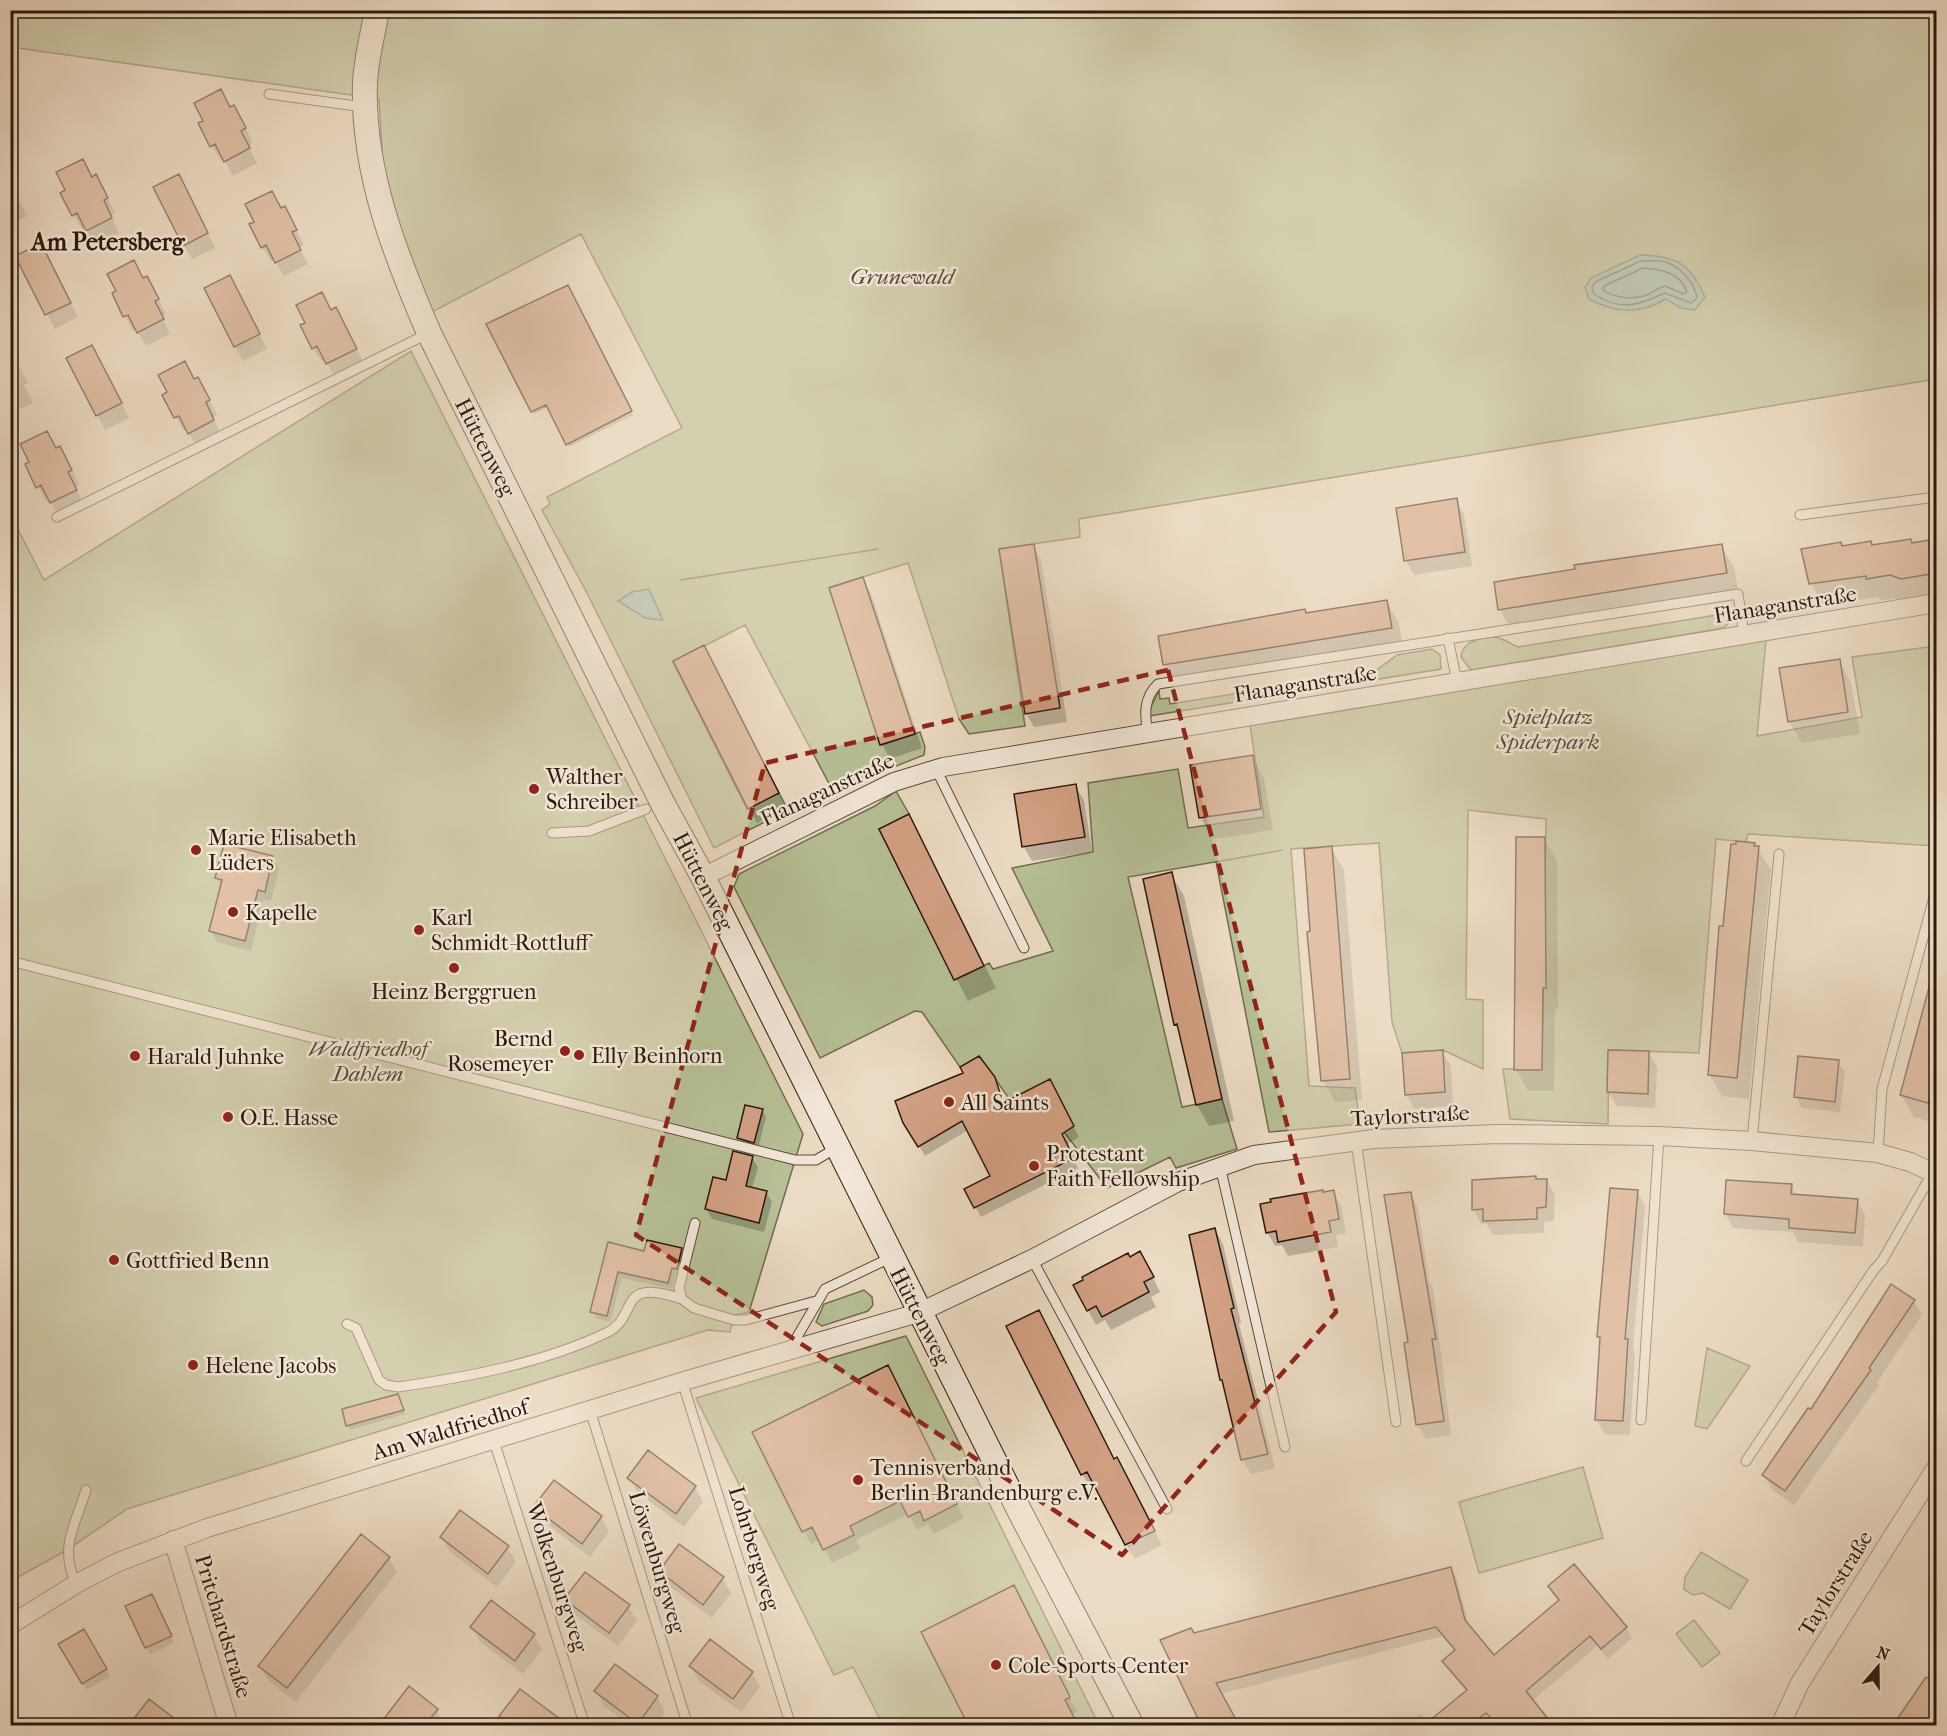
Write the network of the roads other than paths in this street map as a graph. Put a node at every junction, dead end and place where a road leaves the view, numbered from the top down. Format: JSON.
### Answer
{"nodes":[{"id":1,"x":377,"y":10,"type":"edge"},
{"id":2,"x":269,"y":94,"type":"dead end"},
{"id":3,"x":366,"y":107,"type":"junction"},
{"id":4,"x":429,"y":333,"type":"junction"},
{"id":5,"x":1936,"y":496,"type":"edge"},
{"id":6,"x":1800,"y":515,"type":"dead end"},
{"id":7,"x":57,"y":517,"type":"dead end"},
{"id":8,"x":1936,"y":603,"type":"edge"},
{"id":9,"x":1744,"y":635,"type":"junction"},
{"id":10,"x":1448,"y":638,"type":"junction"},
{"id":11,"x":1457,"y":682,"type":"junction"},
{"id":12,"x":1148,"y":733,"type":"junction"},
{"id":13,"x":936,"y":769,"type":"junction"},
{"id":14,"x":646,"y":809,"type":"dead end"},
{"id":15,"x":552,"y":833,"type":"dead end"},
{"id":16,"x":1779,"y":854,"type":"dead end"},
{"id":17,"x":703,"y":877,"type":"junction"},
{"id":18,"x":1936,"y":890,"type":"edge"},
{"id":19,"x":1024,"y":948,"type":"dead end"},
{"id":20,"x":10,"y":961,"type":"edge"},
{"id":21,"x":1659,"y":1136,"type":"junction"},
{"id":22,"x":1356,"y":1141,"type":"junction"},
{"id":23,"x":1752,"y":1141,"type":"junction"},
{"id":24,"x":836,"y":1148,"type":"junction"},
{"id":25,"x":1878,"y":1153,"type":"junction"},
{"id":26,"x":1220,"y":1166,"type":"junction"},
{"id":27,"x":1935,"y":1173,"type":"edge"},
{"id":28,"x":695,"y":1223,"type":"dead end"},
{"id":29,"x":892,"y":1257,"type":"junction"},
{"id":30,"x":1032,"y":1258,"type":"junction"},
{"id":31,"x":682,"y":1299,"type":"junction"},
{"id":32,"x":816,"y":1301,"type":"junction"},
{"id":33,"x":918,"y":1313,"type":"junction"},
{"id":34,"x":347,"y":1324,"type":"dead end"},
{"id":35,"x":790,"y":1349,"type":"junction"},
{"id":36,"x":682,"y":1381,"type":"junction"},
{"id":37,"x":590,"y":1410,"type":"junction"},
{"id":38,"x":1641,"y":1420,"type":"dead end"},
{"id":39,"x":1396,"y":1422,"type":"dead end"},
{"id":40,"x":494,"y":1441,"type":"junction"},
{"id":41,"x":1286,"y":1447,"type":"dead end"},
{"id":42,"x":1746,"y":1461,"type":"dead end"},
{"id":43,"x":1936,"y":1468,"type":"edge"},
{"id":44,"x":86,"y":1490,"type":"dead end"},
{"id":45,"x":1167,"y":1509,"type":"dead end"},
{"id":46,"x":173,"y":1540,"type":"junction"},
{"id":47,"x":76,"y":1584,"type":"junction"},
{"id":48,"x":13,"y":1618,"type":"edge"},
{"id":49,"x":225,"y":1724,"type":"edge"},
{"id":50,"x":585,"y":1725,"type":"edge"},
{"id":51,"x":688,"y":1725,"type":"edge"},
{"id":52,"x":791,"y":1725,"type":"edge"},
{"id":53,"x":1132,"y":1725,"type":"edge"},
{"id":54,"x":1780,"y":1725,"type":"edge"}],
"edges":[{"from":1,"to":3,"type":"main road","name":"Hüttenweg"},
{"from":2,"to":3,"type":"lane"},
{"from":3,"to":4,"type":"main road","name":"Hüttenweg"},
{"from":4,"to":7,"type":"lane"},
{"from":4,"to":17,"type":"main road","name":"Hüttenweg"},
{"from":5,"to":6,"type":"lane"},
{"from":8,"to":9,"type":"street","name":"Flanaganstraße"},
{"from":9,"to":10,"type":"lane"},
{"from":9,"to":11,"type":"street","name":"Flanaganstraße"},
{"from":10,"to":11,"type":"lane"},
{"from":10,"to":12,"type":"lane"},
{"from":11,"to":12,"type":"street","name":"Flanaganstraße"},
{"from":12,"to":13,"type":"street","name":"Flanaganstraße"},
{"from":13,"to":17,"type":"street","name":"Flanaganstraße"},
{"from":13,"to":19,"type":"lane"},
{"from":14,"to":15,"type":"lane"},
{"from":16,"to":23,"type":"lane"},
{"from":17,"to":24,"type":"main road","name":"Hüttenweg"},
{"from":18,"to":25,"type":"lane"},
{"from":20,"to":24,"type":"lane"},
{"from":21,"to":22,"type":"street","name":"Taylorstraße"},
{"from":21,"to":23,"type":"street","name":"Taylorstraße"},
{"from":21,"to":38,"type":"lane"},
{"from":22,"to":26,"type":"street","name":"Taylorstraße"},
{"from":22,"to":39,"type":"lane"},
{"from":23,"to":25,"type":"street","name":"Taylorstraße"},
{"from":24,"to":29,"type":"main road","name":"Hüttenweg"},
{"from":25,"to":27,"type":"street","name":"Taylorstraße"},
{"from":26,"to":30,"type":"street","name":"Taylorstraße"},
{"from":26,"to":41,"type":"lane"},
{"from":27,"to":42,"type":"lane"},
{"from":28,"to":31,"type":"lane"},
{"from":29,"to":32,"type":"lane"},
{"from":29,"to":33,"type":"main road","name":"Hüttenweg"},
{"from":30,"to":33,"type":"street","name":"Taylorstraße"},
{"from":30,"to":45,"type":"lane"},
{"from":31,"to":32,"type":"lane"},
{"from":31,"to":34,"type":"lane"},
{"from":32,"to":35,"type":"lane"},
{"from":33,"to":35,"type":"street","name":"Am Waldfriedhof"},
{"from":33,"to":53,"type":"main road","name":"Hüttenweg"},
{"from":35,"to":36,"type":"street","name":"Am Waldfriedhof"},
{"from":36,"to":37,"type":"street","name":"Am Waldfriedhof"},
{"from":36,"to":52,"type":"lane","name":"Lohrbergweg"},
{"from":37,"to":40,"type":"street","name":"Am Waldfriedhof"},
{"from":37,"to":51,"type":"lane","name":"Löwenburgweg"},
{"from":40,"to":46,"type":"street","name":"Am Waldfriedhof"},
{"from":40,"to":50,"type":"lane","name":"Wolkenburgweg"},
{"from":43,"to":54,"type":"street","name":"Taylorstraße"},
{"from":44,"to":47,"type":"lane"},
{"from":46,"to":47,"type":"street","name":"Am Waldfriedhof"},
{"from":46,"to":49,"type":"street","name":"Pritchardstraße"},
{"from":47,"to":48,"type":"street","name":"Am Waldfriedhof"}]}
